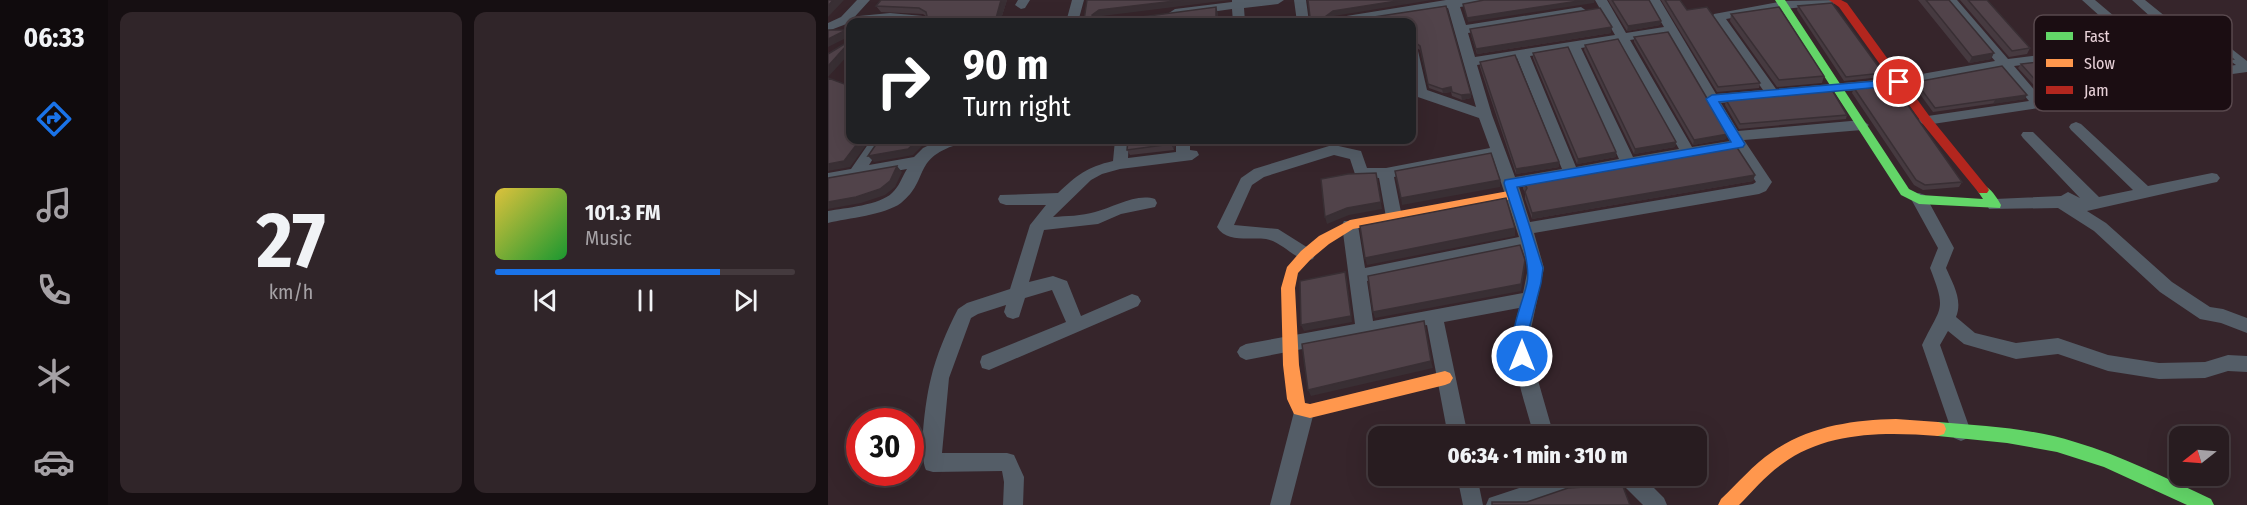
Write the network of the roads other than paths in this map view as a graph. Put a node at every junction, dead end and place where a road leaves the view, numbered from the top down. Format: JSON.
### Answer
{"nodes":[{"id":1,"x":864,"y":0,"type":"edge"},
{"id":2,"x":1078,"y":0,"type":"edge"},
{"id":3,"x":1084,"y":0,"type":"edge"},
{"id":4,"x":1278,"y":0,"type":"edge"},
{"id":5,"x":1300,"y":0,"type":"edge"},
{"id":6,"x":1480,"y":0,"type":"edge"},
{"id":7,"x":1653,"y":0,"type":"edge"},
{"id":8,"x":1834,"y":0,"type":"edge"},
{"id":9,"x":2088,"y":0,"type":"edge"},
{"id":10,"x":2138,"y":0,"type":"edge"},
{"id":11,"x":1239,"y":2,"type":"edge"},
{"id":12,"x":1452,"y":2,"type":"edge"},
{"id":13,"x":1782,"y":3,"type":"edge"},
{"id":14,"x":1953,"y":3,"type":"edge"},
{"id":15,"x":1603,"y":4,"type":"edge"},
{"id":16,"x":1160,"y":15,"type":"edge"},
{"id":17,"x":2105,"y":15,"type":"edge"},
{"id":18,"x":2156,"y":15,"type":"edge"},
{"id":19,"x":1404,"y":17,"type":"edge"},
{"id":20,"x":857,"y":18,"type":"edge"},
{"id":21,"x":874,"y":18,"type":"edge"},
{"id":22,"x":901,"y":18,"type":"edge"},
{"id":23,"x":1073,"y":18,"type":"edge"},
{"id":24,"x":1239,"y":18,"type":"edge"},
{"id":25,"x":1302,"y":18,"type":"edge"},
{"id":26,"x":846,"y":21,"type":"edge"},
{"id":27,"x":828,"y":27,"type":"edge"},
{"id":28,"x":1460,"y":30,"type":"junction"},
{"id":29,"x":1671,"y":30,"type":"junction"},
{"id":30,"x":1623,"y":39,"type":"junction"},
{"id":31,"x":1573,"y":46,"type":"junction"},
{"id":32,"x":1522,"y":54,"type":"junction"},
{"id":33,"x":2232,"y":56,"type":"edge"},
{"id":34,"x":2034,"y":59,"type":"edge"},
{"id":35,"x":1470,"y":62,"type":"junction"},
{"id":36,"x":2006,"y":63,"type":"junction"},
{"id":37,"x":2247,"y":68,"type":"edge"},
{"id":38,"x":2232,"y":70,"type":"edge"},
{"id":39,"x":1899,"y":82,"type":"junction"},
{"id":40,"x":1838,"y":88,"type":"junction"},
{"id":41,"x":1416,"y":92,"type":"edge"},
{"id":42,"x":1773,"y":94,"type":"junction"},
{"id":43,"x":2034,"y":98,"type":"edge"},
{"id":44,"x":1712,"y":99,"type":"junction"},
{"id":45,"x":2034,"y":106,"type":"edge"},
{"id":46,"x":1485,"y":115,"type":"junction"},
{"id":47,"x":1926,"y":120,"type":"junction"},
{"id":48,"x":1862,"y":124,"type":"junction"},
{"id":49,"x":2076,"y":127,"type":"dead end"},
{"id":50,"x":2028,"y":135,"type":"dead end"},
{"id":51,"x":1737,"y":140,"type":"junction"},
{"id":52,"x":875,"y":144,"type":"edge"},
{"id":53,"x":942,"y":144,"type":"edge"},
{"id":54,"x":1122,"y":144,"type":"edge"},
{"id":55,"x":1184,"y":144,"type":"edge"},
{"id":56,"x":1498,"y":152,"type":"junction"},
{"id":57,"x":1688,"y":153,"type":"junction"},
{"id":58,"x":917,"y":162,"type":"junction"},
{"id":59,"x":1120,"y":164,"type":"junction"},
{"id":60,"x":1629,"y":164,"type":"junction"},
{"id":61,"x":1386,"y":172,"type":"junction"},
{"id":62,"x":1571,"y":173,"type":"junction"},
{"id":63,"x":855,"y":174,"type":"junction"},
{"id":64,"x":828,"y":178,"type":"edge"},
{"id":65,"x":2212,"y":178,"type":"dead end"},
{"id":66,"x":2079,"y":187,"type":"junction"},
{"id":67,"x":1512,"y":189,"type":"junction"},
{"id":68,"x":2058,"y":191,"type":"junction"},
{"id":69,"x":2146,"y":193,"type":"junction"},
{"id":70,"x":1006,"y":199,"type":"dead end"},
{"id":71,"x":1062,"y":199,"type":"junction"},
{"id":72,"x":1919,"y":199,"type":"junction"},
{"id":73,"x":2020,"y":202,"type":"junction"},
{"id":74,"x":1149,"y":203,"type":"dead end"},
{"id":75,"x":2096,"y":204,"type":"junction"},
{"id":76,"x":1995,"y":205,"type":"junction"},
{"id":77,"x":828,"y":216,"type":"edge"},
{"id":78,"x":1394,"y":217,"type":"junction"},
{"id":79,"x":1038,"y":225,"type":"junction"},
{"id":80,"x":1350,"y":225,"type":"junction"},
{"id":81,"x":1526,"y":235,"type":"junction"},
{"id":82,"x":1307,"y":255,"type":"junction"},
{"id":83,"x":1359,"y":276,"type":"junction"},
{"id":84,"x":1530,"y":299,"type":"junction"},
{"id":85,"x":1132,"y":301,"type":"dead end"},
{"id":86,"x":1015,"y":303,"type":"junction"},
{"id":87,"x":1434,"y":316,"type":"junction"},
{"id":88,"x":1945,"y":319,"type":"junction"},
{"id":89,"x":1076,"y":326,"type":"junction"},
{"id":90,"x":2247,"y":326,"type":"edge"},
{"id":91,"x":1365,"y":330,"type":"junction"},
{"id":92,"x":1290,"y":345,"type":"junction"},
{"id":93,"x":1246,"y":352,"type":"dead end"},
{"id":94,"x":988,"y":362,"type":"dead end"},
{"id":95,"x":2247,"y":364,"type":"edge"},
{"id":96,"x":1444,"y":378,"type":"junction"},
{"id":97,"x":1304,"y":412,"type":"junction"},
{"id":98,"x":1456,"y":426,"type":"edge"},
{"id":99,"x":1541,"y":426,"type":"edge"},
{"id":100,"x":1961,"y":432,"type":"junction"},
{"id":101,"x":1469,"y":486,"type":"edge"},
{"id":102,"x":1544,"y":486,"type":"edge"},
{"id":103,"x":1638,"y":486,"type":"edge"},
{"id":104,"x":1013,"y":505,"type":"edge"},
{"id":105,"x":1280,"y":505,"type":"edge"},
{"id":106,"x":1473,"y":505,"type":"edge"},
{"id":107,"x":1496,"y":505,"type":"edge"},
{"id":108,"x":1657,"y":505,"type":"edge"},
{"id":109,"x":1727,"y":505,"type":"edge"},
{"id":110,"x":2205,"y":505,"type":"edge"}],
"edges":[{"from":1,"to":20,"type":"street"},
{"from":2,"to":3,"type":"street"},
{"from":2,"to":23,"type":"street"},
{"from":4,"to":11,"type":"street"},
{"from":5,"to":25,"type":"street"},
{"from":6,"to":12,"type":"street"},
{"from":7,"to":29,"type":"street"},
{"from":8,"to":13,"type":"street"},
{"from":8,"to":39,"type":"street"},
{"from":9,"to":17,"type":"street"},
{"from":10,"to":18,"type":"street"},
{"from":11,"to":16,"type":"street"},
{"from":11,"to":24,"type":"street"},
{"from":12,"to":19,"type":"street"},
{"from":12,"to":28,"type":"street"},
{"from":13,"to":40,"type":"street"},
{"from":13,"to":42,"type":"street"},
{"from":14,"to":36,"type":"street"},
{"from":15,"to":28,"type":"street"},
{"from":15,"to":30,"type":"street"},
{"from":21,"to":22,"type":"street"},
{"from":26,"to":27,"type":"street"},
{"from":28,"to":35,"type":"street"},
{"from":29,"to":30,"type":"street"},
{"from":29,"to":44,"type":"street"},
{"from":30,"to":31,"type":"street"},
{"from":30,"to":57,"type":"street"},
{"from":31,"to":32,"type":"street"},
{"from":31,"to":60,"type":"street"},
{"from":32,"to":35,"type":"street"},
{"from":32,"to":62,"type":"street"},
{"from":33,"to":37,"type":"street"},
{"from":34,"to":36,"type":"street"},
{"from":35,"to":46,"type":"street"},
{"from":36,"to":39,"type":"street"},
{"from":36,"to":43,"type":"street"},
{"from":37,"to":38,"type":"street"},
{"from":39,"to":40,"type":"street"},
{"from":39,"to":47,"type":"street"},
{"from":40,"to":42,"type":"street"},
{"from":40,"to":48,"type":"street"},
{"from":41,"to":46,"type":"street"},
{"from":42,"to":44,"type":"street"},
{"from":44,"to":51,"type":"street"},
{"from":45,"to":47,"type":"street"},
{"from":46,"to":56,"type":"street"},
{"from":47,"to":76,"type":"street"},
{"from":48,"to":51,"type":"street"},
{"from":48,"to":72,"type":"street"},
{"from":49,"to":69,"type":"street"},
{"from":50,"to":66,"type":"street"},
{"from":51,"to":57,"type":"street"},
{"from":51,"to":81,"type":"street"},
{"from":52,"to":63,"type":"street"},
{"from":53,"to":58,"type":"street"},
{"from":54,"to":59,"type":"street"},
{"from":55,"to":59,"type":"street"},
{"from":56,"to":61,"type":"street"},
{"from":56,"to":67,"type":"street"},
{"from":57,"to":60,"type":"street"},
{"from":58,"to":63,"type":"street"},
{"from":58,"to":77,"type":"street"},
{"from":59,"to":71,"type":"street"},
{"from":60,"to":62,"type":"street"},
{"from":61,"to":78,"type":"street"},
{"from":61,"to":82,"type":"street"},
{"from":62,"to":67,"type":"street"},
{"from":63,"to":64,"type":"street"},
{"from":65,"to":69,"type":"street"},
{"from":66,"to":68,"type":"street"},
{"from":66,"to":75,"type":"street"},
{"from":67,"to":78,"type":"street"},
{"from":67,"to":81,"type":"street"},
{"from":68,"to":73,"type":"street"},
{"from":68,"to":75,"type":"street"},
{"from":69,"to":75,"type":"street"},
{"from":70,"to":71,"type":"street"},
{"from":71,"to":79,"type":"street"},
{"from":72,"to":76,"type":"street"},
{"from":72,"to":88,"type":"street"},
{"from":73,"to":76,"type":"street"},
{"from":73,"to":90,"type":"street"},
{"from":74,"to":79,"type":"street"},
{"from":78,"to":80,"type":"street"},
{"from":79,"to":86,"type":"street"},
{"from":80,"to":82,"type":"street"},
{"from":80,"to":83,"type":"street"},
{"from":81,"to":83,"type":"street"},
{"from":81,"to":84,"type":"street"},
{"from":82,"to":92,"type":"street"},
{"from":83,"to":91,"type":"street"},
{"from":84,"to":87,"type":"street"},
{"from":84,"to":99,"type":"street"},
{"from":85,"to":89,"type":"street"},
{"from":86,"to":89,"type":"street"},
{"from":86,"to":104,"type":"street"},
{"from":87,"to":91,"type":"street"},
{"from":87,"to":96,"type":"street"},
{"from":88,"to":95,"type":"street"},
{"from":88,"to":100,"type":"street"},
{"from":89,"to":94,"type":"street"},
{"from":91,"to":92,"type":"street"},
{"from":92,"to":93,"type":"street"},
{"from":92,"to":97,"type":"street"},
{"from":96,"to":97,"type":"street"},
{"from":96,"to":98,"type":"street"},
{"from":97,"to":105,"type":"street"},
{"from":100,"to":109,"type":"street"},
{"from":100,"to":110,"type":"street"},
{"from":101,"to":106,"type":"street"},
{"from":102,"to":107,"type":"street"},
{"from":103,"to":108,"type":"street"}]}
